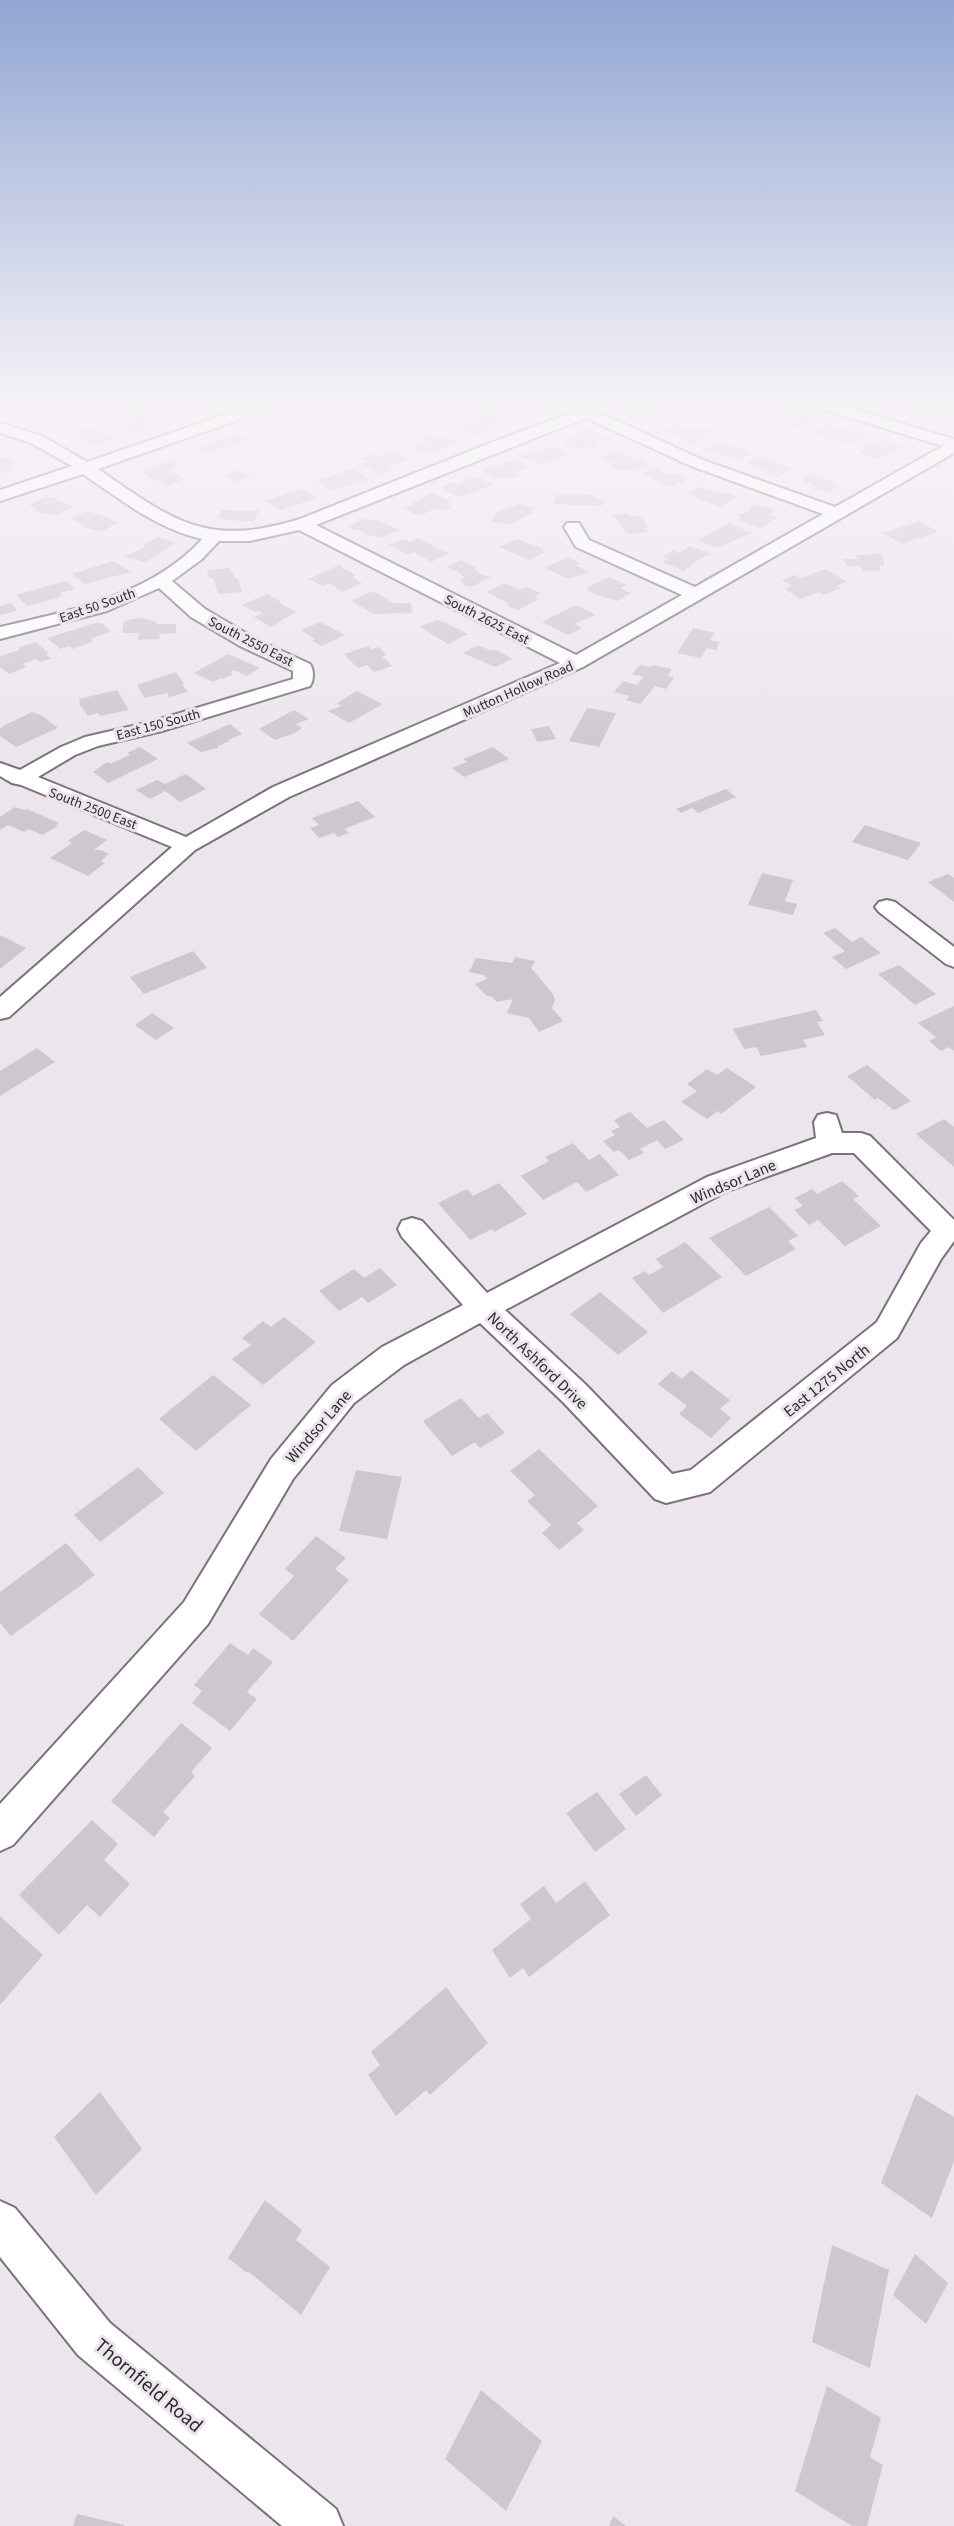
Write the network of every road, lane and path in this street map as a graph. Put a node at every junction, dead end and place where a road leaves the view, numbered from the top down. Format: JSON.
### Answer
{"nodes":[{"id":1,"x":168,"y":522,"type":"edge"},
{"id":2,"x":310,"y":522,"type":"edge"},
{"id":3,"x":821,"y":522,"type":"edge"},
{"id":4,"x":302,"y":525,"type":"junction"},
{"id":5,"x":573,"y":527,"type":"dead end"},
{"id":6,"x":214,"y":536,"type":"junction"},
{"id":7,"x":161,"y":581,"type":"junction"},
{"id":8,"x":697,"y":595,"type":"junction"},
{"id":9,"x":0,"y":633,"type":"edge"},
{"id":10,"x":576,"y":663,"type":"junction"},
{"id":11,"x":303,"y":682,"type":"joint"},
{"id":12,"x":9,"y":774,"type":"edge"},
{"id":13,"x":187,"y":845,"type":"junction"},
{"id":14,"x":887,"y":907,"type":"dead end"},
{"id":15,"x":954,"y":959,"type":"edge"},
{"id":16,"x":0,"y":1011,"type":"edge"},
{"id":17,"x":412,"y":1228,"type":"dead end"},
{"id":18,"x":947,"y":1230,"type":"joint"},
{"id":19,"x":483,"y":1308,"type":"junction"},
{"id":20,"x":666,"y":1490,"type":"joint"},
{"id":21,"x":0,"y":1833,"type":"edge"},
{"id":22,"x":0,"y":2223,"type":"edge"},
{"id":23,"x":319,"y":2526,"type":"edge"}],
"edges":[{"from":1,"to":6,"type":"street"},
{"from":2,"to":4,"type":"street"},
{"from":3,"to":8,"type":"street","name":"Mutton Hollow Road"},
{"from":4,"to":6,"type":"street"},
{"from":4,"to":10,"type":"street","name":"South 2625 East"},
{"from":5,"to":8,"type":"street"},
{"from":6,"to":7,"type":"street","name":"East 50 South"},
{"from":7,"to":9,"type":"street","name":"East 50 South"},
{"from":7,"to":11,"type":"street","name":"South 2550 East"},
{"from":8,"to":10,"type":"street","name":"Mutton Hollow Road"},
{"from":10,"to":13,"type":"street","name":"Mutton Hollow Road"},
{"from":11,"to":12,"type":"street","name":"East 150 South"},
{"from":12,"to":13,"type":"street","name":"South 2500 East"},
{"from":13,"to":16,"type":"street","name":"Mutton Hollow Road"},
{"from":14,"to":15,"type":"street"},
{"from":17,"to":19,"type":"street","name":"North Ashford Drive"},
{"from":18,"to":19,"type":"street","name":"Windsor Lane"},
{"from":18,"to":20,"type":"street","name":"East 1275 North"},
{"from":19,"to":20,"type":"street","name":"North Ashford Drive"},
{"from":19,"to":21,"type":"street","name":"Windsor Lane"},
{"from":22,"to":23,"type":"street","name":"Thornfield Road"}]}
